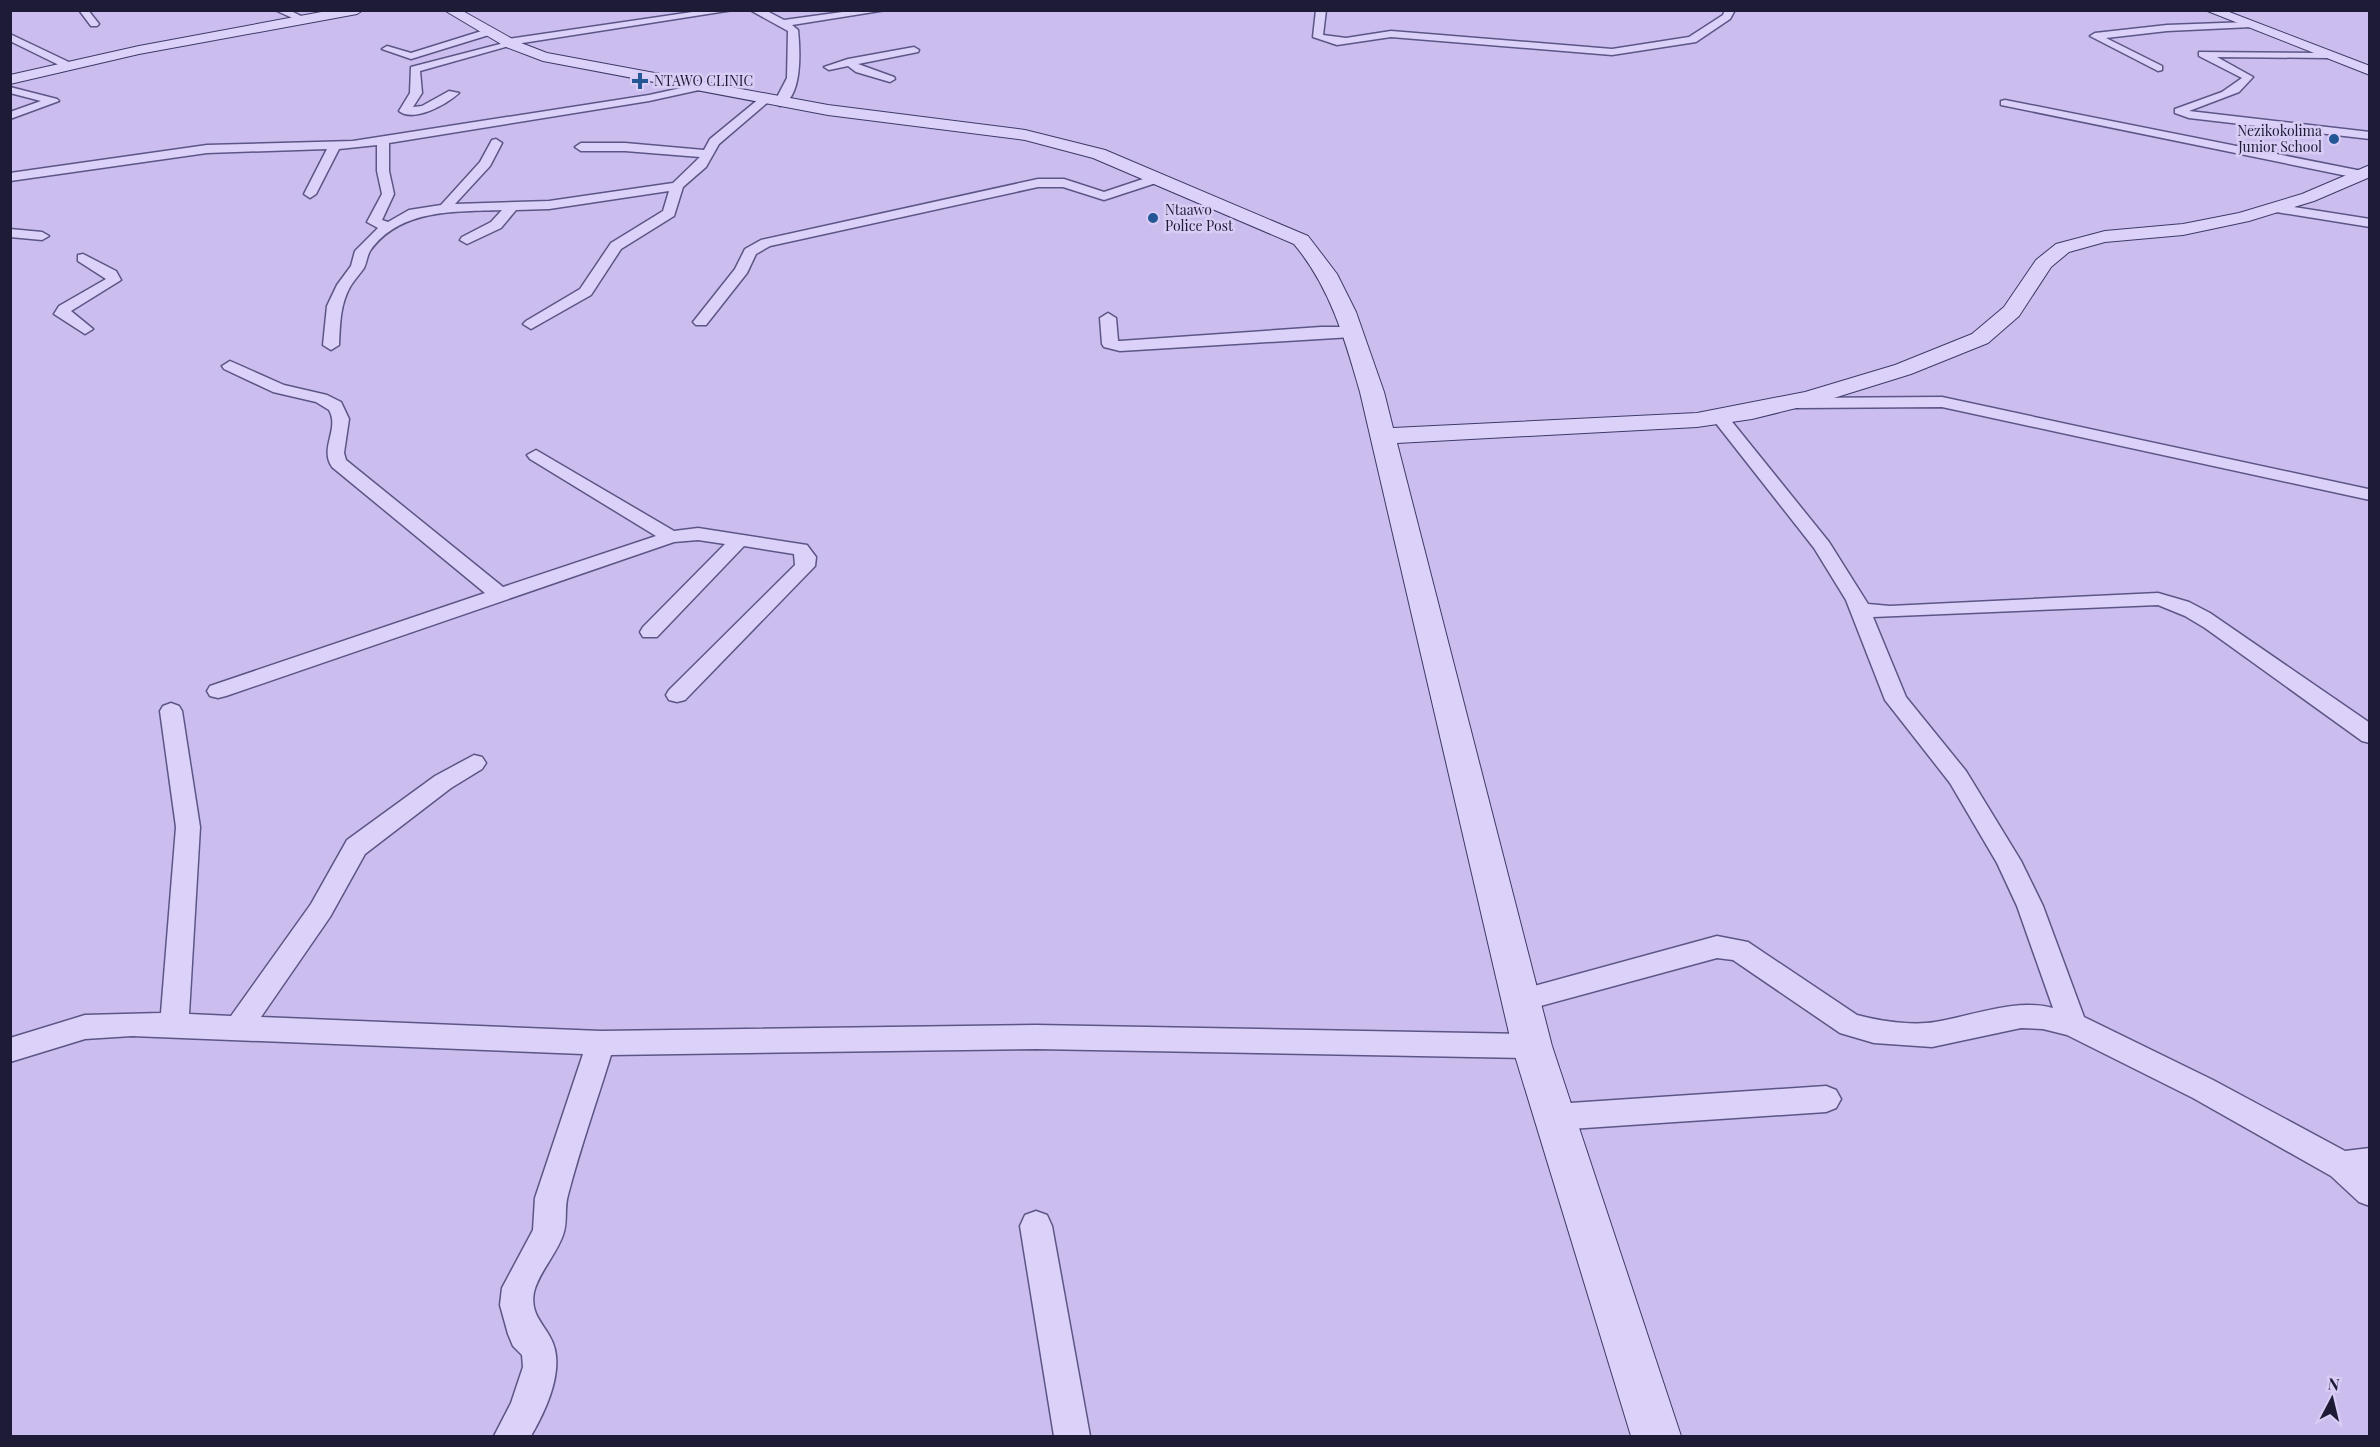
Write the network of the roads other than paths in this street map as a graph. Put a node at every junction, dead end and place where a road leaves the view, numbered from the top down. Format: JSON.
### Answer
{"nodes":[{"id":1,"x":83,"y":10,"type":"edge"},
{"id":2,"x":279,"y":10,"type":"edge"},
{"id":3,"x":357,"y":10,"type":"edge"},
{"id":4,"x":456,"y":10,"type":"edge"},
{"id":5,"x":729,"y":10,"type":"edge"},
{"id":6,"x":754,"y":10,"type":"edge"},
{"id":7,"x":882,"y":10,"type":"edge"},
{"id":8,"x":1321,"y":10,"type":"edge"},
{"id":9,"x":1730,"y":10,"type":"edge"},
{"id":10,"x":2211,"y":10,"type":"edge"},
{"id":11,"x":450,"y":11,"type":"edge"},
{"id":12,"x":304,"y":20,"type":"junction"},
{"id":13,"x":784,"y":23,"type":"junction"},
{"id":14,"x":94,"y":24,"type":"dead end"},
{"id":15,"x":2249,"y":25,"type":"junction"},
{"id":16,"x":488,"y":32,"type":"junction"},
{"id":17,"x":10,"y":37,"type":"edge"},
{"id":18,"x":510,"y":43,"type":"junction"},
{"id":19,"x":34,"y":48,"type":"junction"},
{"id":20,"x":387,"y":49,"type":"dead end"},
{"id":21,"x":914,"y":50,"type":"dead end"},
{"id":22,"x":17,"y":51,"type":"dead end"},
{"id":23,"x":2328,"y":55,"type":"junction"},
{"id":24,"x":848,"y":62,"type":"junction"},
{"id":25,"x":69,"y":66,"type":"junction"},
{"id":26,"x":829,"y":67,"type":"dead end"},
{"id":27,"x":2158,"y":68,"type":"dead end"},
{"id":28,"x":2370,"y":71,"type":"edge"},
{"id":29,"x":890,"y":79,"type":"dead end"},
{"id":30,"x":10,"y":80,"type":"edge"},
{"id":31,"x":695,"y":88,"type":"junction"},
{"id":32,"x":10,"y":90,"type":"edge"},
{"id":33,"x":453,"y":93,"type":"dead end"},
{"id":34,"x":772,"y":101,"type":"junction"},
{"id":35,"x":2005,"y":103,"type":"dead end"},
{"id":36,"x":10,"y":116,"type":"edge"},
{"id":37,"x":2370,"y":136,"type":"edge"},
{"id":38,"x":383,"y":140,"type":"junction"},
{"id":39,"x":496,"y":143,"type":"dead end"},
{"id":40,"x":335,"y":146,"type":"junction"},
{"id":41,"x":581,"y":147,"type":"dead end"},
{"id":42,"x":707,"y":154,"type":"junction"},
{"id":43,"x":2366,"y":172,"type":"edge"},
{"id":44,"x":10,"y":177,"type":"edge"},
{"id":45,"x":1155,"y":179,"type":"junction"},
{"id":46,"x":677,"y":186,"type":"junction"},
{"id":47,"x":310,"y":194,"type":"dead end"},
{"id":48,"x":445,"y":208,"type":"junction"},
{"id":49,"x":511,"y":208,"type":"junction"},
{"id":50,"x":2275,"y":208,"type":"junction"},
{"id":51,"x":2370,"y":223,"type":"edge"},
{"id":52,"x":390,"y":227,"type":"junction"},
{"id":53,"x":10,"y":233,"type":"edge"},
{"id":54,"x":42,"y":236,"type":"dead end"},
{"id":55,"x":467,"y":240,"type":"dead end"},
{"id":56,"x":83,"y":258,"type":"dead end"},
{"id":57,"x":1108,"y":318,"type":"dead end"},
{"id":58,"x":701,"y":322,"type":"dead end"},
{"id":59,"x":531,"y":324,"type":"dead end"},
{"id":60,"x":85,"y":329,"type":"dead end"},
{"id":61,"x":1352,"y":332,"type":"junction"},
{"id":62,"x":331,"y":345,"type":"dead end"},
{"id":63,"x":230,"y":366,"type":"dead end"},
{"id":64,"x":1796,"y":403,"type":"junction"},
{"id":65,"x":1719,"y":417,"type":"junction"},
{"id":66,"x":1384,"y":436,"type":"junction"},
{"id":67,"x":536,"y":455,"type":"dead end"},
{"id":68,"x":2368,"y":495,"type":"dead end"},
{"id":69,"x":671,"y":537,"type":"junction"},
{"id":70,"x":740,"y":539,"type":"junction"},
{"id":71,"x":500,"y":595,"type":"junction"},
{"id":72,"x":1861,"y":610,"type":"junction"},
{"id":73,"x":650,"y":632,"type":"dead end"},
{"id":74,"x":218,"y":691,"type":"dead end"},
{"id":75,"x":677,"y":695,"type":"dead end"},
{"id":76,"x":171,"y":711,"type":"dead end"},
{"id":77,"x":2370,"y":735,"type":"edge"},
{"id":78,"x":474,"y":763,"type":"dead end"},
{"id":79,"x":1522,"y":1000,"type":"junction"},
{"id":80,"x":174,"y":1025,"type":"junction"},
{"id":81,"x":2073,"y":1025,"type":"junction"},
{"id":82,"x":238,"y":1028,"type":"junction"},
{"id":83,"x":601,"y":1043,"type":"junction"},
{"id":84,"x":1533,"y":1046,"type":"junction"},
{"id":85,"x":10,"y":1050,"type":"edge"},
{"id":86,"x":1826,"y":1099,"type":"dead end"},
{"id":87,"x":1555,"y":1117,"type":"junction"},
{"id":88,"x":2356,"y":1164,"type":"edge"},
{"id":89,"x":2370,"y":1192,"type":"edge"},
{"id":90,"x":1036,"y":1226,"type":"dead end"},
{"id":91,"x":512,"y":1437,"type":"edge"},
{"id":92,"x":1072,"y":1437,"type":"edge"},
{"id":93,"x":1656,"y":1437,"type":"edge"}],
"edges":[{"from":1,"to":14,"type":"street"},
{"from":2,"to":12,"type":"street"},
{"from":3,"to":12,"type":"street"},
{"from":4,"to":11,"type":"street"},
{"from":5,"to":18,"type":"street"},
{"from":6,"to":13,"type":"street"},
{"from":7,"to":13,"type":"street"},
{"from":8,"to":9,"type":"street"},
{"from":10,"to":15,"type":"street"},
{"from":11,"to":16,"type":"street"},
{"from":12,"to":25,"type":"street"},
{"from":13,"to":34,"type":"street"},
{"from":15,"to":23,"type":"street"},
{"from":15,"to":27,"type":"street"},
{"from":16,"to":18,"type":"street"},
{"from":16,"to":20,"type":"street"},
{"from":17,"to":19,"type":"street"},
{"from":18,"to":31,"type":"street"},
{"from":18,"to":33,"type":"street"},
{"from":19,"to":22,"type":"street"},
{"from":19,"to":25,"type":"street"},
{"from":21,"to":24,"type":"street"},
{"from":23,"to":28,"type":"street"},
{"from":23,"to":37,"type":"street"},
{"from":24,"to":26,"type":"street"},
{"from":24,"to":29,"type":"street"},
{"from":25,"to":30,"type":"street"},
{"from":31,"to":34,"type":"street"},
{"from":31,"to":38,"type":"street"},
{"from":32,"to":36,"type":"street"},
{"from":34,"to":42,"type":"street"},
{"from":34,"to":45,"type":"street"},
{"from":35,"to":43,"type":"street"},
{"from":38,"to":40,"type":"street"},
{"from":38,"to":52,"type":"street"},
{"from":39,"to":48,"type":"street"},
{"from":40,"to":44,"type":"street"},
{"from":40,"to":47,"type":"street"},
{"from":41,"to":42,"type":"street"},
{"from":42,"to":46,"type":"street"},
{"from":43,"to":50,"type":"street"},
{"from":45,"to":58,"type":"street"},
{"from":45,"to":61,"type":"street"},
{"from":46,"to":49,"type":"street"},
{"from":46,"to":59,"type":"street"},
{"from":48,"to":49,"type":"street"},
{"from":48,"to":52,"type":"street"},
{"from":49,"to":55,"type":"street"},
{"from":50,"to":51,"type":"street"},
{"from":50,"to":64,"type":"street"},
{"from":52,"to":62,"type":"street"},
{"from":53,"to":54,"type":"street"},
{"from":56,"to":60,"type":"street"},
{"from":57,"to":61,"type":"street"},
{"from":61,"to":66,"type":"street"},
{"from":63,"to":71,"type":"street"},
{"from":64,"to":65,"type":"street"},
{"from":64,"to":68,"type":"street"},
{"from":65,"to":66,"type":"street"},
{"from":65,"to":72,"type":"street"},
{"from":66,"to":79,"type":"street"},
{"from":67,"to":69,"type":"street"},
{"from":69,"to":70,"type":"street"},
{"from":69,"to":71,"type":"street"},
{"from":70,"to":73,"type":"street"},
{"from":70,"to":75,"type":"street"},
{"from":71,"to":74,"type":"street"},
{"from":72,"to":77,"type":"street"},
{"from":72,"to":81,"type":"street"},
{"from":76,"to":80,"type":"street"},
{"from":78,"to":82,"type":"street"},
{"from":79,"to":81,"type":"street"},
{"from":79,"to":84,"type":"street"},
{"from":80,"to":82,"type":"street"},
{"from":80,"to":85,"type":"street"},
{"from":81,"to":88,"type":"street"},
{"from":82,"to":83,"type":"street"},
{"from":83,"to":84,"type":"street"},
{"from":83,"to":91,"type":"street"},
{"from":84,"to":87,"type":"street"},
{"from":86,"to":87,"type":"street"},
{"from":87,"to":93,"type":"street"},
{"from":88,"to":89,"type":"street"},
{"from":90,"to":92,"type":"street"}]}
